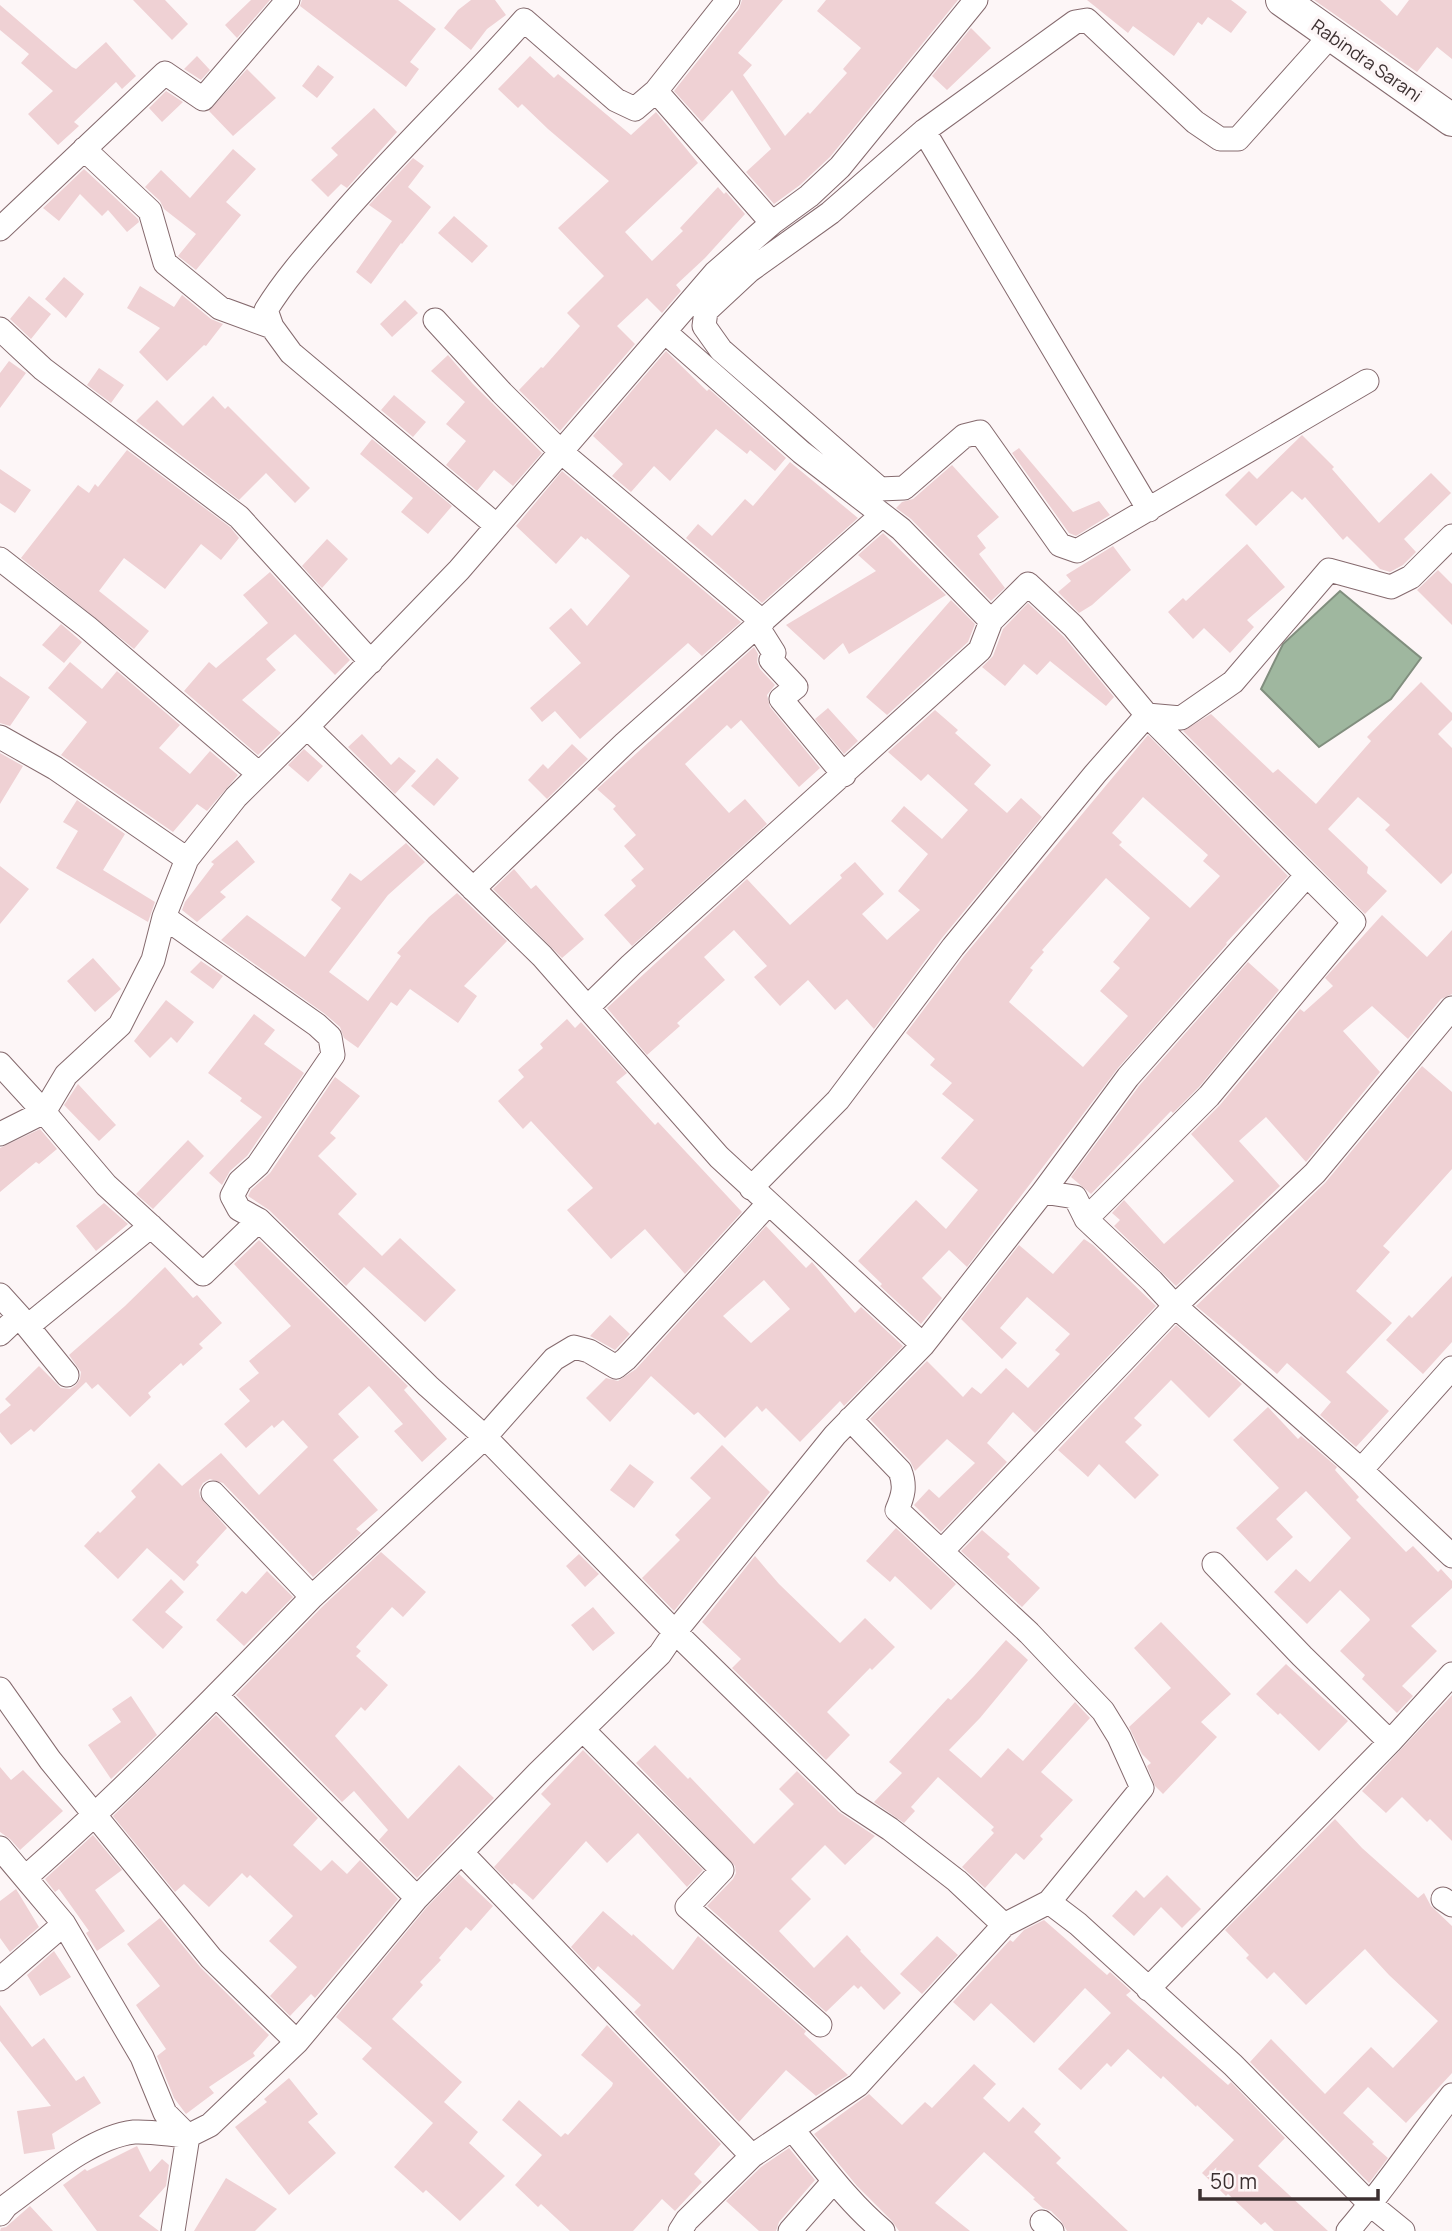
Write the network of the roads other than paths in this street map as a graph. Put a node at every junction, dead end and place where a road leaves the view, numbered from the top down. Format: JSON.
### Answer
{"nodes":[{"id":1,"x":288,"y":0,"type":"edge"},
{"id":2,"x":728,"y":0,"type":"edge"},
{"id":3,"x":976,"y":0,"type":"edge"},
{"id":4,"x":1283,"y":0,"type":"edge"},
{"id":5,"x":1331,"y":35,"type":"junction"},
{"id":6,"x":656,"y":91,"type":"junction"},
{"id":7,"x":1452,"y":120,"type":"edge"},
{"id":8,"x":924,"y":131,"type":"junction"},
{"id":9,"x":84,"y":149,"type":"junction"},
{"id":10,"x":772,"y":223,"type":"junction"},
{"id":11,"x":0,"y":229,"type":"edge"},
{"id":12,"x":435,"y":320,"type":"dead end"},
{"id":13,"x":272,"y":327,"type":"junction"},
{"id":14,"x":0,"y":329,"type":"edge"},
{"id":15,"x":665,"y":332,"type":"junction"},
{"id":16,"x":1367,"y":381,"type":"dead end"},
{"id":17,"x":560,"y":451,"type":"junction"},
{"id":18,"x":1149,"y":510,"type":"junction"},
{"id":19,"x":882,"y":515,"type":"junction"},
{"id":20,"x":497,"y":526,"type":"junction"},
{"id":21,"x":1452,"y":536,"type":"edge"},
{"id":22,"x":0,"y":559,"type":"edge"},
{"id":23,"x":991,"y":621,"type":"junction"},
{"id":24,"x":760,"y":624,"type":"junction"},
{"id":25,"x":371,"y":662,"type":"junction"},
{"id":26,"x":1147,"y":715,"type":"junction"},
{"id":27,"x":306,"y":727,"type":"junction"},
{"id":28,"x":0,"y":737,"type":"edge"},
{"id":29,"x":259,"y":774,"type":"junction"},
{"id":30,"x":844,"y":775,"type":"junction"},
{"id":31,"x":187,"y":859,"type":"junction"},
{"id":32,"x":1307,"y":875,"type":"junction"},
{"id":33,"x":473,"y":889,"type":"junction"},
{"id":34,"x":164,"y":917,"type":"junction"},
{"id":35,"x":588,"y":1007,"type":"junction"},
{"id":36,"x":1452,"y":1008,"type":"edge"},
{"id":37,"x":0,"y":1064,"type":"edge"},
{"id":38,"x":44,"y":1112,"type":"junction"},
{"id":39,"x":0,"y":1134,"type":"edge"},
{"id":40,"x":751,"y":1188,"type":"junction"},
{"id":41,"x":1043,"y":1192,"type":"junction"},
{"id":42,"x":768,"y":1204,"type":"junction"},
{"id":43,"x":1086,"y":1219,"type":"junction"},
{"id":44,"x":259,"y":1220,"type":"junction"},
{"id":45,"x":151,"y":1226,"type":"junction"},
{"id":46,"x":0,"y":1295,"type":"edge"},
{"id":47,"x":1175,"y":1306,"type":"junction"},
{"id":48,"x":24,"y":1321,"type":"junction"},
{"id":49,"x":0,"y":1334,"type":"edge"},
{"id":50,"x":923,"y":1345,"type":"junction"},
{"id":51,"x":1452,"y":1368,"type":"edge"},
{"id":52,"x":67,"y":1375,"type":"dead end"},
{"id":53,"x":850,"y":1419,"type":"junction"},
{"id":54,"x":485,"y":1437,"type":"junction"},
{"id":55,"x":1360,"y":1470,"type":"junction"},
{"id":56,"x":213,"y":1493,"type":"dead end"},
{"id":57,"x":942,"y":1551,"type":"junction"},
{"id":58,"x":1452,"y":1556,"type":"edge"},
{"id":59,"x":1214,"y":1564,"type":"dead end"},
{"id":60,"x":312,"y":1597,"type":"junction"},
{"id":61,"x":676,"y":1632,"type":"junction"},
{"id":62,"x":1452,"y":1674,"type":"edge"},
{"id":63,"x":0,"y":1689,"type":"edge"},
{"id":64,"x":217,"y":1696,"type":"junction"},
{"id":65,"x":583,"y":1730,"type":"junction"},
{"id":66,"x":1390,"y":1742,"type":"junction"},
{"id":67,"x":95,"y":1816,"type":"junction"},
{"id":68,"x":0,"y":1848,"type":"edge"},
{"id":69,"x":462,"y":1853,"type":"junction"},
{"id":70,"x":26,"y":1877,"type":"junction"},
{"id":71,"x":417,"y":1898,"type":"junction"},
{"id":72,"x":1049,"y":1902,"type":"junction"},
{"id":73,"x":64,"y":1924,"type":"junction"},
{"id":74,"x":1004,"y":1925,"type":"junction"},
{"id":75,"x":0,"y":1979,"type":"edge"},
{"id":76,"x":1148,"y":1989,"type":"junction"},
{"id":77,"x":820,"y":2025,"type":"dead end"},
{"id":78,"x":296,"y":2042,"type":"junction"},
{"id":79,"x":1452,"y":2095,"type":"edge"},
{"id":80,"x":792,"y":2129,"type":"junction"},
{"id":81,"x":188,"y":2136,"type":"junction"},
{"id":82,"x":752,"y":2156,"type":"junction"},
{"id":83,"x":834,"y":2181,"type":"junction"},
{"id":84,"x":1370,"y":2205,"type":"junction"},
{"id":85,"x":0,"y":2214,"type":"edge"},
{"id":86,"x":173,"y":2231,"type":"edge"},
{"id":87,"x":680,"y":2231,"type":"edge"},
{"id":88,"x":790,"y":2231,"type":"edge"},
{"id":89,"x":883,"y":2231,"type":"edge"},
{"id":90,"x":1348,"y":2231,"type":"edge"},
{"id":91,"x":1403,"y":2231,"type":"edge"}],
"edges":[{"from":1,"to":9,"type":"street"},
{"from":2,"to":6,"type":"street"},
{"from":3,"to":10,"type":"street"},
{"from":4,"to":5,"type":"street","name":"Rabindra Sarani"},
{"from":5,"to":7,"type":"street","name":"Rabindra Sarani"},
{"from":5,"to":8,"type":"street"},
{"from":6,"to":10,"type":"street"},
{"from":6,"to":13,"type":"street"},
{"from":8,"to":18,"type":"street"},
{"from":8,"to":18,"type":"street"},
{"from":9,"to":11,"type":"street"},
{"from":9,"to":13,"type":"street"},
{"from":10,"to":15,"type":"street"},
{"from":12,"to":17,"type":"street"},
{"from":13,"to":20,"type":"street"},
{"from":14,"to":25,"type":"street"},
{"from":15,"to":17,"type":"street"},
{"from":15,"to":19,"type":"street"},
{"from":16,"to":18,"type":"street"},
{"from":17,"to":20,"type":"street"},
{"from":17,"to":24,"type":"street"},
{"from":19,"to":23,"type":"street"},
{"from":19,"to":24,"type":"street"},
{"from":20,"to":25,"type":"street"},
{"from":21,"to":26,"type":"street"},
{"from":22,"to":29,"type":"street"},
{"from":23,"to":26,"type":"street"},
{"from":23,"to":30,"type":"street"},
{"from":24,"to":30,"type":"street"},
{"from":24,"to":33,"type":"street"},
{"from":25,"to":27,"type":"street"},
{"from":26,"to":32,"type":"street"},
{"from":26,"to":40,"type":"street"},
{"from":27,"to":29,"type":"street"},
{"from":27,"to":33,"type":"street"},
{"from":28,"to":31,"type":"street"},
{"from":29,"to":31,"type":"street"},
{"from":30,"to":35,"type":"street"},
{"from":31,"to":34,"type":"street"},
{"from":32,"to":41,"type":"street"},
{"from":32,"to":43,"type":"street"},
{"from":33,"to":35,"type":"street"},
{"from":34,"to":38,"type":"street"},
{"from":34,"to":44,"type":"street"},
{"from":35,"to":40,"type":"street"},
{"from":36,"to":47,"type":"street"},
{"from":37,"to":38,"type":"street"},
{"from":38,"to":39,"type":"street"},
{"from":38,"to":45,"type":"street"},
{"from":40,"to":42,"type":"street"},
{"from":41,"to":43,"type":"street"},
{"from":41,"to":50,"type":"street"},
{"from":42,"to":50,"type":"street"},
{"from":42,"to":54,"type":"street"},
{"from":43,"to":47,"type":"street"},
{"from":44,"to":45,"type":"street"},
{"from":44,"to":54,"type":"street"},
{"from":45,"to":48,"type":"street"},
{"from":46,"to":48,"type":"street"},
{"from":47,"to":55,"type":"street"},
{"from":47,"to":57,"type":"street"},
{"from":48,"to":49,"type":"street"},
{"from":48,"to":52,"type":"street"},
{"from":50,"to":53,"type":"street"},
{"from":51,"to":55,"type":"street"},
{"from":53,"to":57,"type":"street"},
{"from":53,"to":61,"type":"street"},
{"from":54,"to":60,"type":"street"},
{"from":54,"to":61,"type":"street"},
{"from":55,"to":58,"type":"street"},
{"from":56,"to":60,"type":"street"},
{"from":57,"to":72,"type":"street"},
{"from":59,"to":66,"type":"street"},
{"from":60,"to":64,"type":"street"},
{"from":61,"to":65,"type":"street"},
{"from":61,"to":74,"type":"street"},
{"from":62,"to":66,"type":"street"},
{"from":63,"to":67,"type":"street"},
{"from":64,"to":67,"type":"street"},
{"from":64,"to":71,"type":"street"},
{"from":65,"to":69,"type":"street"},
{"from":65,"to":77,"type":"street"},
{"from":66,"to":76,"type":"street"},
{"from":67,"to":70,"type":"street"},
{"from":67,"to":78,"type":"street"},
{"from":68,"to":70,"type":"street"},
{"from":69,"to":71,"type":"street"},
{"from":69,"to":82,"type":"street"},
{"from":70,"to":73,"type":"street"},
{"from":71,"to":78,"type":"street"},
{"from":72,"to":74,"type":"street"},
{"from":72,"to":76,"type":"street"},
{"from":73,"to":75,"type":"street"},
{"from":73,"to":81,"type":"street"},
{"from":74,"to":80,"type":"street"},
{"from":76,"to":84,"type":"street"},
{"from":78,"to":81,"type":"street"},
{"from":79,"to":84,"type":"street"},
{"from":80,"to":82,"type":"street"},
{"from":80,"to":83,"type":"street"},
{"from":81,"to":85,"type":"street"},
{"from":81,"to":86,"type":"street"},
{"from":82,"to":87,"type":"street"},
{"from":83,"to":88,"type":"street"},
{"from":83,"to":89,"type":"street"},
{"from":84,"to":90,"type":"street"},
{"from":84,"to":91,"type":"street"}]}
